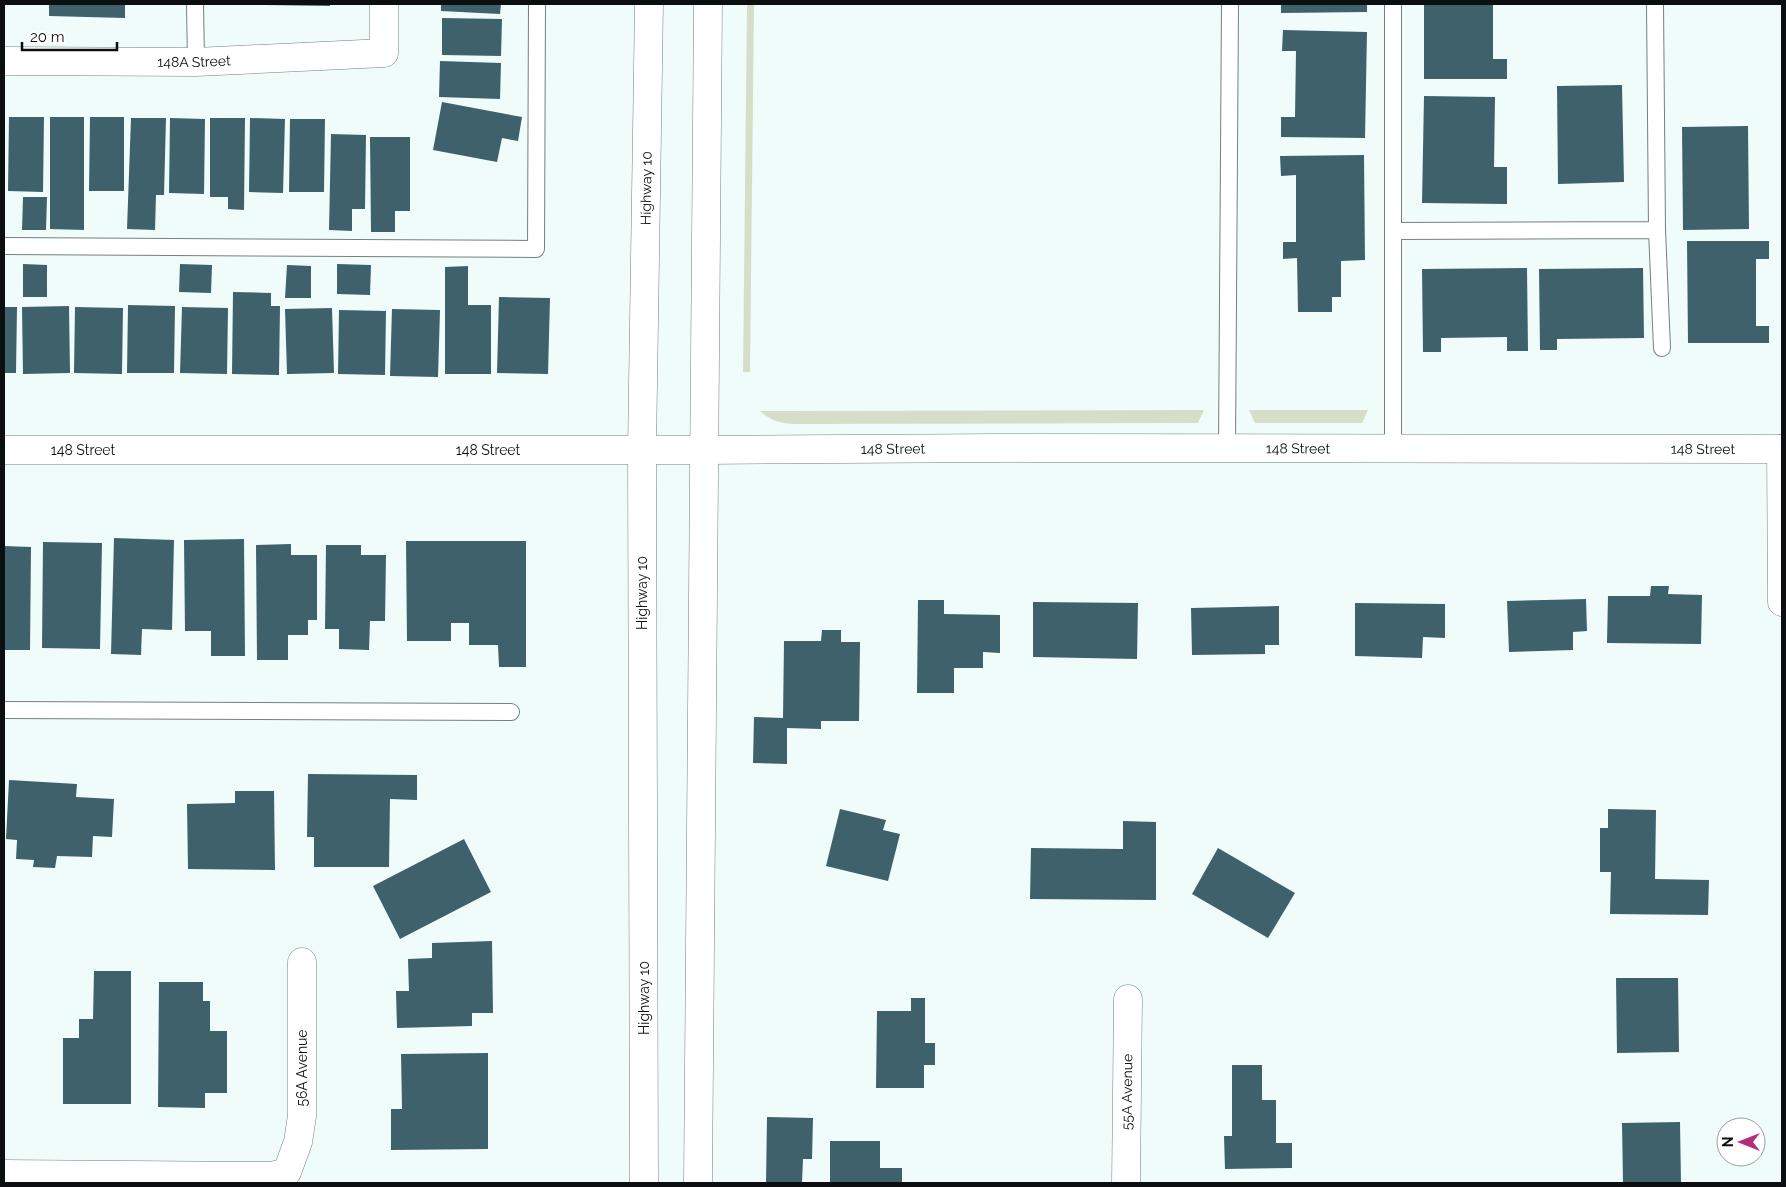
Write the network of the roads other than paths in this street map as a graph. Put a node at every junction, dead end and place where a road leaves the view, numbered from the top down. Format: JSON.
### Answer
{"nodes":[{"id":1,"x":195,"y":4,"type":"edge"},
{"id":2,"x":384,"y":4,"type":"edge"},
{"id":3,"x":537,"y":4,"type":"edge"},
{"id":4,"x":649,"y":4,"type":"edge"},
{"id":5,"x":708,"y":4,"type":"edge"},
{"id":6,"x":1230,"y":4,"type":"edge"},
{"id":7,"x":1393,"y":4,"type":"edge"},
{"id":8,"x":1655,"y":4,"type":"edge"},
{"id":9,"x":4,"y":62,"type":"edge"},
{"id":10,"x":196,"y":62,"type":"junction"},
{"id":11,"x":1657,"y":230,"type":"junction"},
{"id":12,"x":1393,"y":231,"type":"junction"},
{"id":13,"x":4,"y":246,"type":"edge"},
{"id":14,"x":1662,"y":348,"type":"dead end"},
{"id":15,"x":642,"y":449,"type":"junction"},
{"id":16,"x":1227,"y":449,"type":"junction"},
{"id":17,"x":1393,"y":449,"type":"junction"},
{"id":18,"x":1781,"y":449,"type":"edge"},
{"id":19,"x":4,"y":450,"type":"edge"},
{"id":20,"x":704,"y":450,"type":"junction"},
{"id":21,"x":1782,"y":602,"type":"edge"},
{"id":22,"x":4,"y":710,"type":"edge"},
{"id":23,"x":511,"y":712,"type":"dead end"},
{"id":24,"x":302,"y":962,"type":"dead end"},
{"id":25,"x":1128,"y":1000,"type":"dead end"},
{"id":26,"x":4,"y":1174,"type":"edge"},
{"id":27,"x":644,"y":1183,"type":"edge"},
{"id":28,"x":698,"y":1183,"type":"edge"},
{"id":29,"x":1126,"y":1183,"type":"edge"}],
"edges":[{"from":1,"to":10,"type":"lane"},
{"from":2,"to":10,"type":"main road","name":"148A Street"},
{"from":3,"to":13,"type":"lane"},
{"from":4,"to":15,"type":"main road","name":"Highway 10"},
{"from":5,"to":20,"type":"main road"},
{"from":6,"to":16,"type":"lane"},
{"from":7,"to":12,"type":"lane"},
{"from":8,"to":11,"type":"lane"},
{"from":9,"to":10,"type":"main road","name":"148A Street"},
{"from":11,"to":12,"type":"lane"},
{"from":11,"to":14,"type":"lane"},
{"from":12,"to":17,"type":"lane"},
{"from":15,"to":19,"type":"main road","name":"148 Street"},
{"from":15,"to":20,"type":"main road","name":"148 Street"},
{"from":15,"to":27,"type":"main road","name":"Highway 10"},
{"from":16,"to":17,"type":"main road","name":"148 Street"},
{"from":16,"to":20,"type":"main road","name":"148 Street"},
{"from":17,"to":18,"type":"main road","name":"148 Street"},
{"from":18,"to":21,"type":"main road"},
{"from":20,"to":28,"type":"main road"},
{"from":22,"to":23,"type":"lane"},
{"from":24,"to":26,"type":"main road","name":"56A Avenue"},
{"from":25,"to":29,"type":"main road","name":"55A Avenue"}]}
